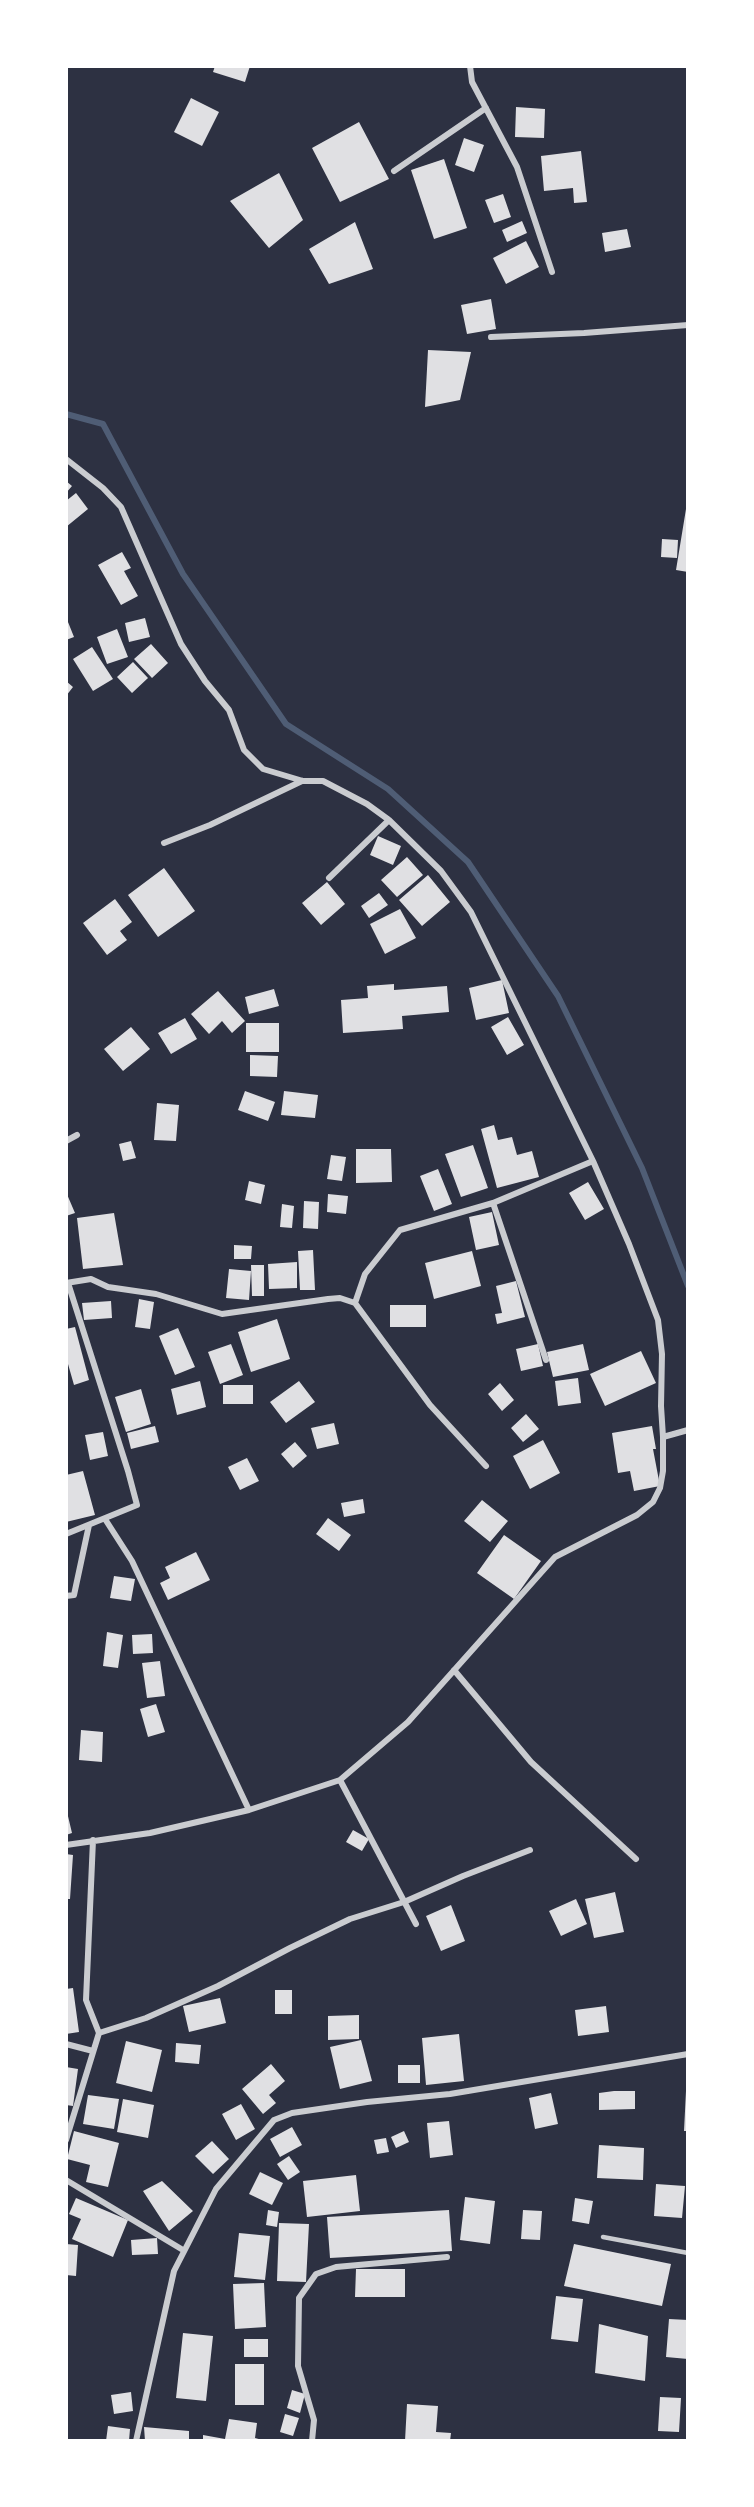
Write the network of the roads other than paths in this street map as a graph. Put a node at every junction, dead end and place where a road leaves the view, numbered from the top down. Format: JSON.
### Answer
{"nodes":[{"id":1,"x":470,"y":66,"type":"edge"},
{"id":2,"x":486,"y":108,"type":"junction"},
{"id":3,"x":394,"y":171,"type":"dead end"},
{"id":4,"x":552,"y":272,"type":"dead end"},
{"id":5,"x":688,"y":325,"type":"edge"},
{"id":6,"x":492,"y":337,"type":"dead end"},
{"id":7,"x":66,"y":459,"type":"edge"},
{"id":8,"x":303,"y":781,"type":"junction"},
{"id":9,"x":389,"y":820,"type":"junction"},
{"id":10,"x":164,"y":843,"type":"dead end"},
{"id":11,"x":329,"y":878,"type":"dead end"},
{"id":12,"x":78,"y":1135,"type":"dead end"},
{"id":13,"x":66,"y":1141,"type":"edge"},
{"id":14,"x":593,"y":1161,"type":"junction"},
{"id":15,"x":493,"y":1203,"type":"junction"},
{"id":16,"x":67,"y":1283,"type":"edge"},
{"id":17,"x":355,"y":1303,"type":"junction"},
{"id":18,"x":546,"y":1360,"type":"dead end"},
{"id":19,"x":688,"y":1430,"type":"edge"},
{"id":20,"x":663,"y":1437,"type":"junction"},
{"id":21,"x":486,"y":1466,"type":"dead end"},
{"id":22,"x":105,"y":1519,"type":"junction"},
{"id":23,"x":89,"y":1525,"type":"junction"},
{"id":24,"x":66,"y":1534,"type":"edge"},
{"id":25,"x":66,"y":1596,"type":"edge"},
{"id":26,"x":454,"y":1670,"type":"junction"},
{"id":27,"x":340,"y":1780,"type":"junction"},
{"id":28,"x":249,"y":1810,"type":"junction"},
{"id":29,"x":93,"y":1840,"type":"junction"},
{"id":30,"x":66,"y":1845,"type":"edge"},
{"id":31,"x":530,"y":1850,"type":"dead end"},
{"id":32,"x":636,"y":1859,"type":"dead end"},
{"id":33,"x":404,"y":1902,"type":"junction"},
{"id":34,"x":416,"y":1924,"type":"dead end"},
{"id":35,"x":99,"y":2033,"type":"junction"},
{"id":36,"x":66,"y":2044,"type":"edge"},
{"id":37,"x":93,"y":2051,"type":"junction"},
{"id":38,"x":688,"y":2054,"type":"edge"},
{"id":39,"x":66,"y":2140,"type":"edge"},
{"id":40,"x":66,"y":2180,"type":"edge"},
{"id":41,"x":603,"y":2237,"type":"dead end"},
{"id":42,"x":183,"y":2250,"type":"junction"},
{"id":43,"x":688,"y":2253,"type":"edge"},
{"id":44,"x":447,"y":2257,"type":"dead end"},
{"id":45,"x":136,"y":2441,"type":"edge"},
{"id":46,"x":312,"y":2441,"type":"edge"}],
"edges":[{"from":1,"to":2,"type":"street"},
{"from":2,"to":3,"type":"street"},
{"from":2,"to":4,"type":"street"},
{"from":5,"to":6,"type":"street"},
{"from":7,"to":8,"type":"street"},
{"from":8,"to":9,"type":"street"},
{"from":8,"to":10,"type":"street"},
{"from":9,"to":11,"type":"street"},
{"from":9,"to":14,"type":"street"},
{"from":12,"to":13,"type":"street"},
{"from":14,"to":15,"type":"street"},
{"from":14,"to":20,"type":"street"},
{"from":15,"to":17,"type":"street"},
{"from":15,"to":18,"type":"street"},
{"from":16,"to":17,"type":"street"},
{"from":16,"to":22,"type":"street"},
{"from":17,"to":21,"type":"street"},
{"from":19,"to":20,"type":"street"},
{"from":20,"to":26,"type":"street"},
{"from":22,"to":23,"type":"street"},
{"from":22,"to":28,"type":"street"},
{"from":23,"to":24,"type":"street"},
{"from":23,"to":25,"type":"street"},
{"from":26,"to":27,"type":"street"},
{"from":26,"to":32,"type":"street"},
{"from":27,"to":28,"type":"street"},
{"from":27,"to":33,"type":"street"},
{"from":28,"to":29,"type":"street"},
{"from":29,"to":30,"type":"street"},
{"from":29,"to":35,"type":"street"},
{"from":31,"to":33,"type":"street"},
{"from":33,"to":34,"type":"street"},
{"from":33,"to":35,"type":"street"},
{"from":35,"to":37,"type":"street"},
{"from":36,"to":37,"type":"street"},
{"from":37,"to":39,"type":"street"},
{"from":38,"to":42,"type":"street"},
{"from":40,"to":42,"type":"street"},
{"from":41,"to":43,"type":"lane"},
{"from":42,"to":45,"type":"street"},
{"from":44,"to":46,"type":"street"}]}
